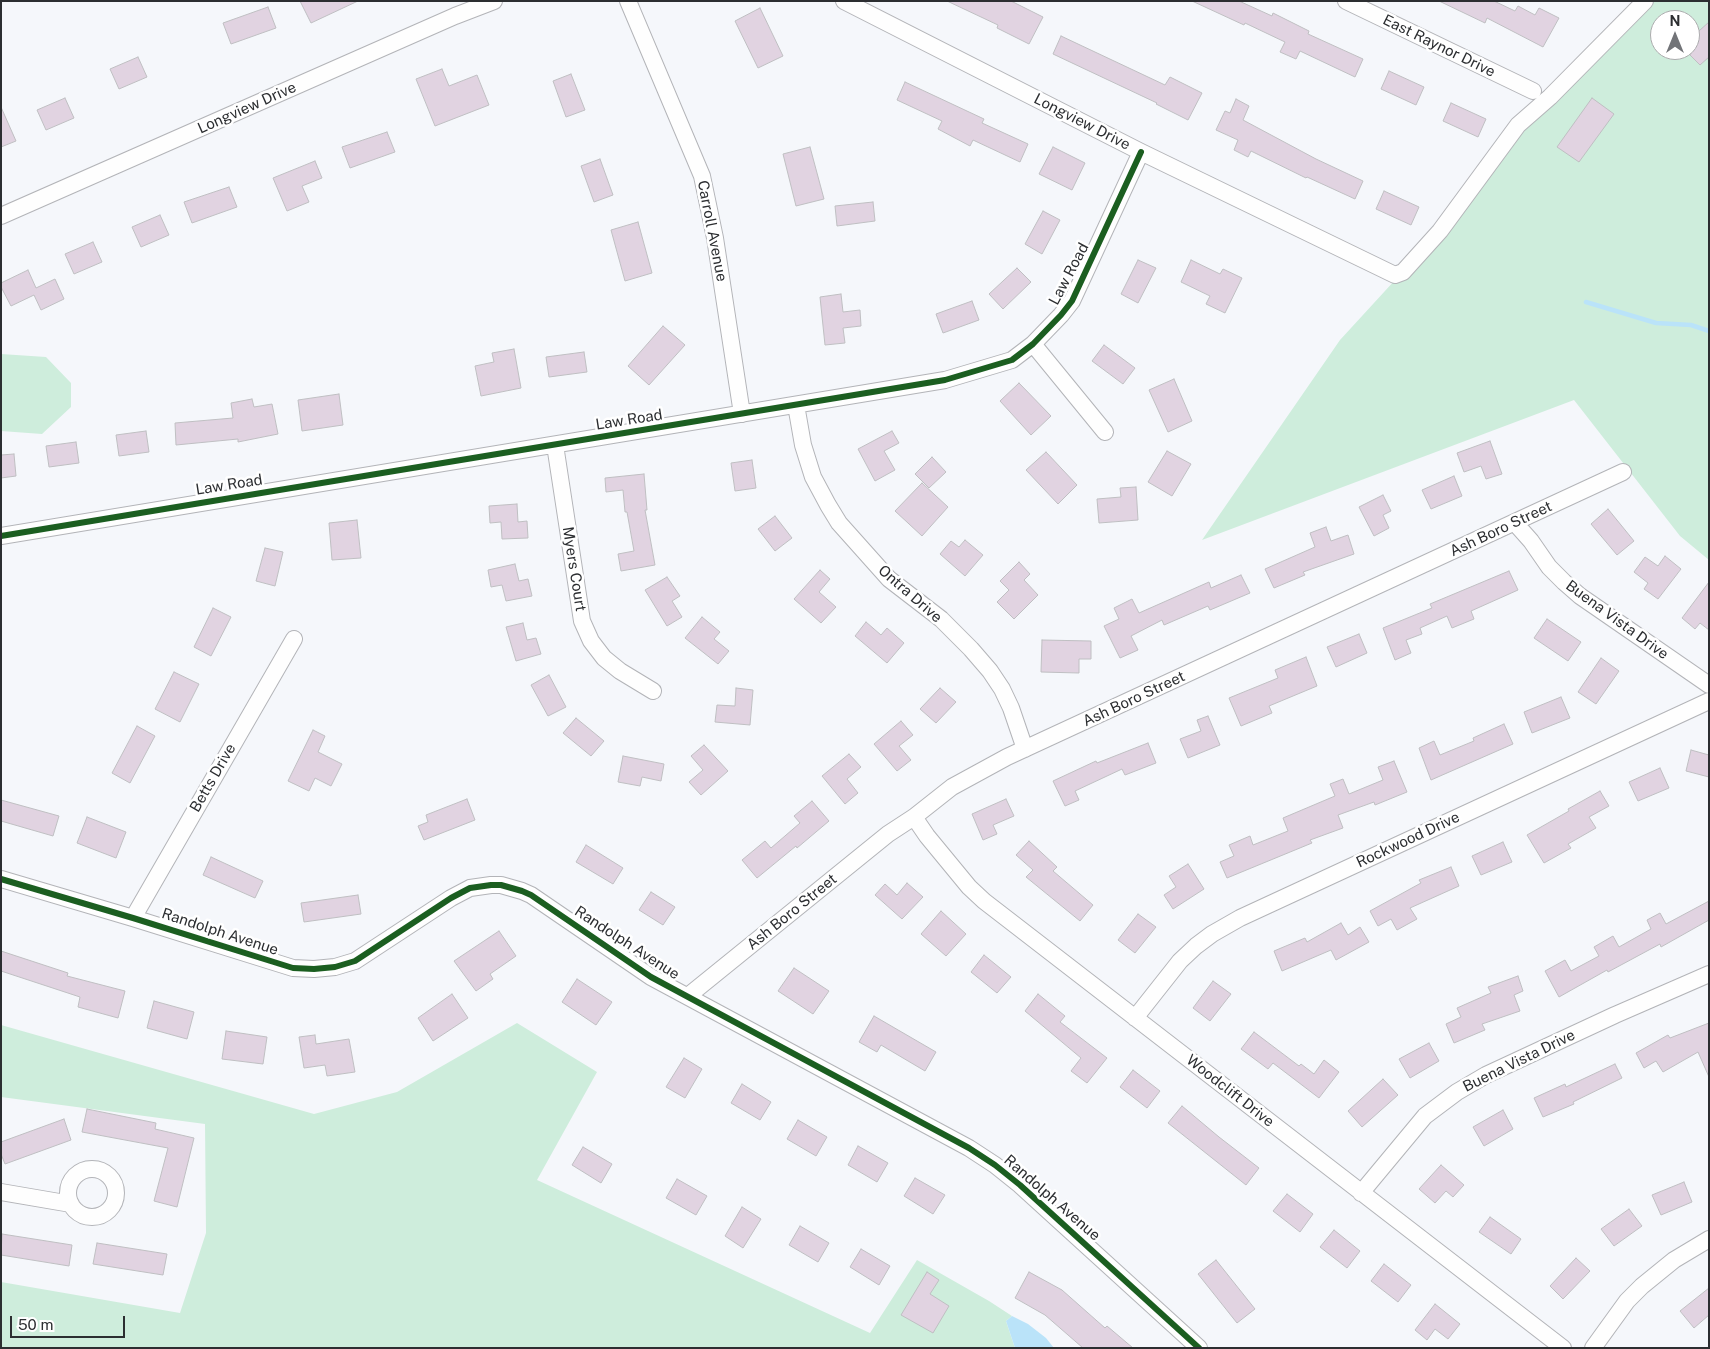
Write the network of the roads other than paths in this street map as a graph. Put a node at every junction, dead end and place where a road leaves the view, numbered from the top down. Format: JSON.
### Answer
{"nodes":[{"id":1,"x":462,"y":1,"type":"edge"},
{"id":2,"x":494,"y":1,"type":"edge"},
{"id":3,"x":628,"y":1,"type":"edge"},
{"id":4,"x":844,"y":1,"type":"edge"},
{"id":5,"x":1346,"y":1,"type":"edge"},
{"id":6,"x":1645,"y":1,"type":"edge"},
{"id":7,"x":456,"y":16,"type":"junction"},
{"id":8,"x":1533,"y":90,"type":"dead end"},
{"id":9,"x":1142,"y":152,"type":"junction"},
{"id":10,"x":1,"y":216,"type":"edge"},
{"id":11,"x":1033,"y":344,"type":"junction"},
{"id":12,"x":796,"y":405,"type":"junction"},
{"id":13,"x":742,"y":414,"type":"junction"},
{"id":14,"x":1105,"y":432,"type":"dead end"},
{"id":15,"x":555,"y":445,"type":"junction"},
{"id":16,"x":1623,"y":472,"type":"dead end"},
{"id":17,"x":1515,"y":523,"type":"junction"},
{"id":18,"x":1,"y":536,"type":"edge"},
{"id":19,"x":294,"y":639,"type":"dead end"},
{"id":20,"x":1709,"y":685,"type":"edge"},
{"id":21,"x":653,"y":691,"type":"dead end"},
{"id":22,"x":1709,"y":702,"type":"edge"},
{"id":23,"x":1026,"y":749,"type":"junction"},
{"id":24,"x":914,"y":817,"type":"junction"},
{"id":25,"x":1,"y":879,"type":"edge"},
{"id":26,"x":133,"y":918,"type":"junction"},
{"id":27,"x":1709,"y":974,"type":"edge"},
{"id":28,"x":688,"y":996,"type":"junction"},
{"id":29,"x":1135,"y":1018,"type":"junction"},
{"id":30,"x":1,"y":1192,"type":"edge"},
{"id":31,"x":1362,"y":1193,"type":"junction"},
{"id":32,"x":71,"y":1204,"type":"dead end"},
{"id":33,"x":1709,"y":1239,"type":"edge"},
{"id":34,"x":1199,"y":1348,"type":"edge"},
{"id":35,"x":1563,"y":1348,"type":"edge"},
{"id":36,"x":1593,"y":1348,"type":"edge"}],
"edges":[{"from":1,"to":7,"type":"street"},
{"from":2,"to":7,"type":"street","name":"Longview Drive"},
{"from":3,"to":13,"type":"street","name":"Carroll Avenue"},
{"from":4,"to":9,"type":"street","name":"Longview Drive"},
{"from":5,"to":8,"type":"street","name":"East Raynor Drive"},
{"from":6,"to":9,"type":"street","name":"Longview Drive"},
{"from":7,"to":10,"type":"street","name":"Longview Drive"},
{"from":9,"to":11,"type":"street","name":"Law Road"},
{"from":11,"to":12,"type":"street","name":"Law Road"},
{"from":11,"to":14,"type":"street"},
{"from":12,"to":13,"type":"street","name":"Law Road"},
{"from":12,"to":23,"type":"street","name":"Ontra Drive"},
{"from":13,"to":15,"type":"street","name":"Law Road"},
{"from":15,"to":18,"type":"street","name":"Law Road"},
{"from":15,"to":21,"type":"street","name":"Myers Court"},
{"from":16,"to":17,"type":"street","name":"Ash Boro Street"},
{"from":17,"to":20,"type":"street","name":"Buena Vista Drive"},
{"from":17,"to":23,"type":"street","name":"Ash Boro Street"},
{"from":19,"to":26,"type":"street","name":"Betts Drive"},
{"from":22,"to":29,"type":"street","name":"Rockwood Drive"},
{"from":23,"to":24,"type":"street","name":"Ash Boro Street"},
{"from":24,"to":28,"type":"street","name":"Ash Boro Street"},
{"from":24,"to":29,"type":"street","name":"Woodclift Drive"},
{"from":25,"to":26,"type":"street","name":"Randolph Avenue"},
{"from":26,"to":28,"type":"street","name":"Randolph Avenue"},
{"from":27,"to":31,"type":"street","name":"Buena Vista Drive"},
{"from":28,"to":34,"type":"street","name":"Randolph Avenue"},
{"from":29,"to":31,"type":"street","name":"Woodclift Drive"},
{"from":30,"to":32,"type":"street"},
{"from":31,"to":35,"type":"street","name":"Woodclift Drive"},
{"from":33,"to":36,"type":"street"}]}
